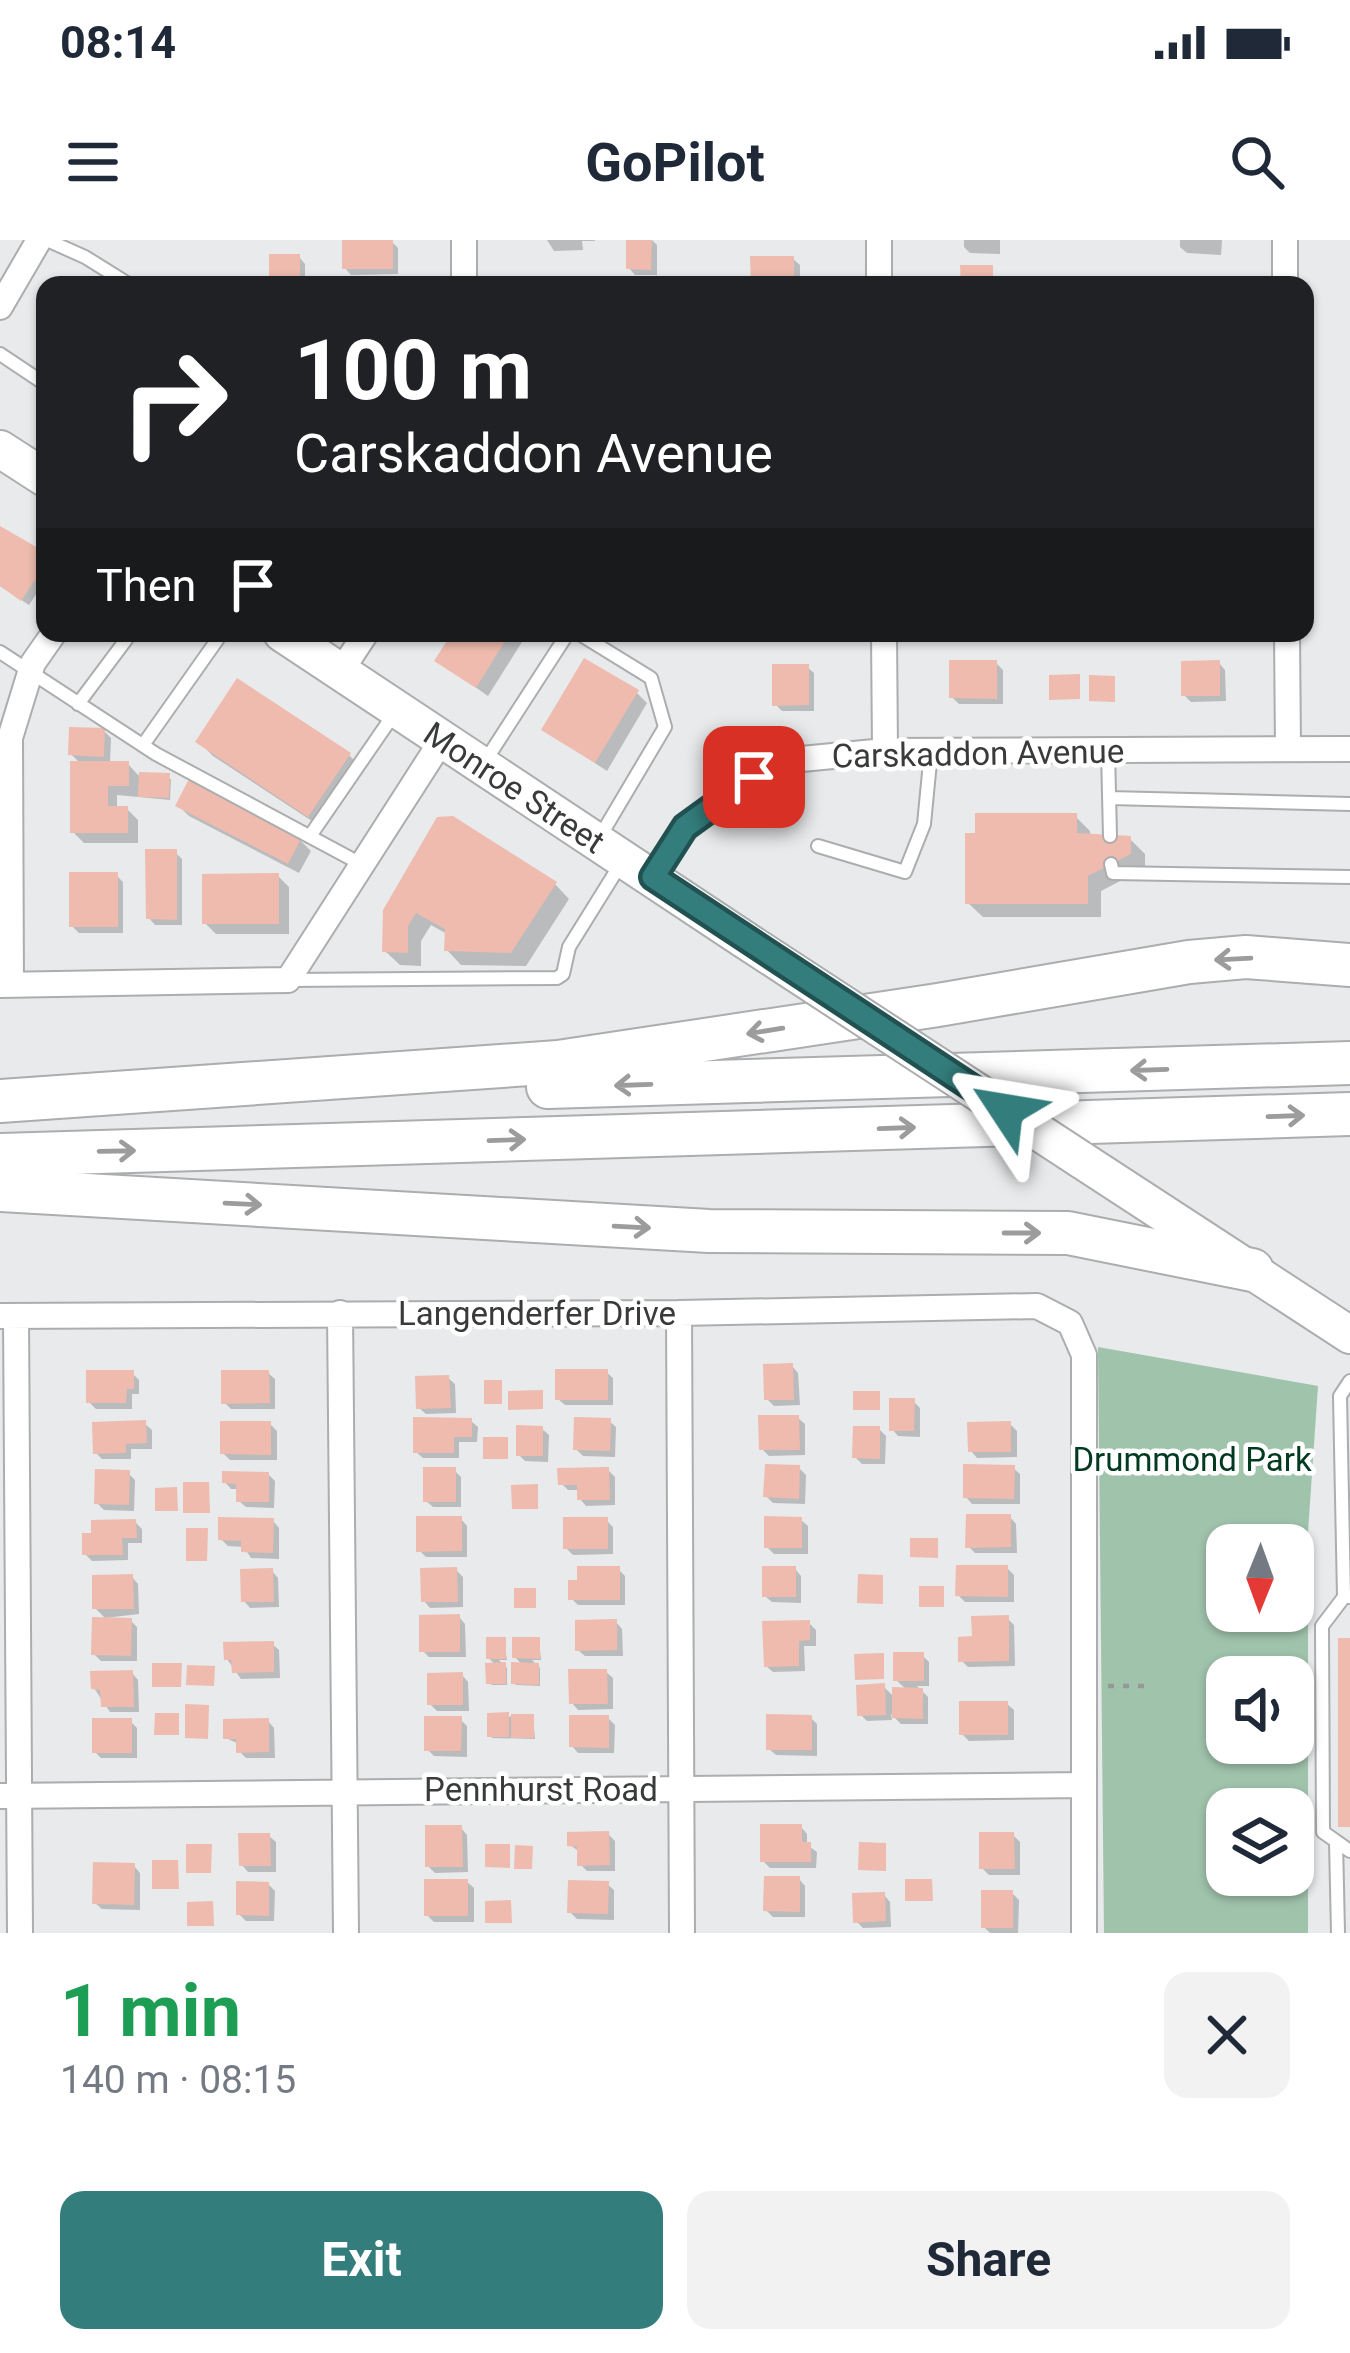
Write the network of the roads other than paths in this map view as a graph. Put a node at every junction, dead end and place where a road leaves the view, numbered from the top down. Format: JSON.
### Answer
{"nodes":[{"id":1,"x":43,"y":240,"type":"edge"},
{"id":2,"x":464,"y":240,"type":"edge"},
{"id":3,"x":879,"y":240,"type":"edge"},
{"id":4,"x":1285,"y":240,"type":"edge"},
{"id":5,"x":113,"y":276,"type":"edge"},
{"id":6,"x":464,"y":276,"type":"edge"},
{"id":7,"x":879,"y":276,"type":"edge"},
{"id":8,"x":1285,"y":276,"type":"edge"},
{"id":9,"x":0,"y":308,"type":"edge"},
{"id":10,"x":0,"y":354,"type":"edge"},
{"id":11,"x":36,"y":378,"type":"edge"},
{"id":12,"x":0,"y":449,"type":"edge"},
{"id":13,"x":36,"y":472,"type":"edge"},
{"id":14,"x":48,"y":642,"type":"edge"},
{"id":15,"x":124,"y":642,"type":"edge"},
{"id":16,"x":216,"y":642,"type":"edge"},
{"id":17,"x":296,"y":642,"type":"edge"},
{"id":18,"x":360,"y":642,"type":"edge"},
{"id":19,"x":562,"y":642,"type":"edge"},
{"id":20,"x":593,"y":642,"type":"edge"},
{"id":21,"x":884,"y":642,"type":"edge"},
{"id":22,"x":1287,"y":642,"type":"edge"},
{"id":23,"x":0,"y":652,"type":"edge"},
{"id":24,"x":341,"y":670,"type":"junction"},
{"id":25,"x":30,"y":672,"type":"junction"},
{"id":26,"x":78,"y":704,"type":"junction"},
{"id":27,"x":397,"y":710,"type":"junction"},
{"id":28,"x":442,"y":740,"type":"junction"},
{"id":29,"x":143,"y":746,"type":"junction"},
{"id":30,"x":1288,"y":749,"type":"junction"},
{"id":31,"x":1350,"y":749,"type":"edge"},
{"id":32,"x":1108,"y":750,"type":"junction"},
{"id":33,"x":885,"y":751,"type":"junction"},
{"id":34,"x":931,"y":751,"type":"junction"},
{"id":35,"x":482,"y":766,"type":"junction"},
{"id":36,"x":1109,"y":798,"type":"junction"},
{"id":37,"x":1350,"y":804,"type":"edge"},
{"id":38,"x":310,"y":836,"type":"junction"},
{"id":39,"x":1110,"y":836,"type":"dead end"},
{"id":40,"x":818,"y":846,"type":"dead end"},
{"id":41,"x":625,"y":859,"type":"junction"},
{"id":42,"x":1111,"y":864,"type":"dead end"},
{"id":43,"x":362,"y":865,"type":"junction"},
{"id":44,"x":1350,"y":877,"type":"edge"},
{"id":45,"x":1350,"y":965,"type":"edge"},
{"id":46,"x":288,"y":980,"type":"junction"},
{"id":47,"x":6,"y":985,"type":"edge"},
{"id":48,"x":1350,"y":1064,"type":"edge"},
{"id":49,"x":0,"y":1102,"type":"edge"},
{"id":50,"x":1350,"y":1114,"type":"edge"},
{"id":51,"x":0,"y":1155,"type":"edge"},
{"id":52,"x":0,"y":1190,"type":"edge"},
{"id":53,"x":1252,"y":1270,"type":"junction"},
{"id":54,"x":340,"y":1313,"type":"junction"},
{"id":55,"x":679,"y":1313,"type":"junction"},
{"id":56,"x":8,"y":1316,"type":"edge"},
{"id":57,"x":1350,"y":1335,"type":"edge"},
{"id":58,"x":1350,"y":1381,"type":"edge"},
{"id":59,"x":1345,"y":1399,"type":"edge"},
{"id":60,"x":1347,"y":1518,"type":"edge"},
{"id":61,"x":1347,"y":1597,"type":"edge"},
{"id":62,"x":1083,"y":1785,"type":"junction"},
{"id":63,"x":681,"y":1788,"type":"junction"},
{"id":64,"x":345,"y":1790,"type":"junction"},
{"id":65,"x":9,"y":1796,"type":"edge"},
{"id":66,"x":1336,"y":1841,"type":"junction"},
{"id":67,"x":1350,"y":1851,"type":"edge"},
{"id":68,"x":20,"y":1933,"type":"edge"},
{"id":69,"x":346,"y":1933,"type":"edge"},
{"id":70,"x":682,"y":1933,"type":"edge"},
{"id":71,"x":1084,"y":1933,"type":"edge"},
{"id":72,"x":1338,"y":1933,"type":"edge"}],
"edges":[{"from":1,"to":5,"type":"lane"},
{"from":1,"to":9,"type":"street"},
{"from":2,"to":6,"type":"street"},
{"from":3,"to":7,"type":"street"},
{"from":4,"to":8,"type":"street"},
{"from":10,"to":11,"type":"lane"},
{"from":12,"to":13,"type":"main road"},
{"from":14,"to":25,"type":"street"},
{"from":15,"to":26,"type":"lane"},
{"from":16,"to":29,"type":"lane"},
{"from":17,"to":24,"type":"main road","name":"Monroe Street"},
{"from":18,"to":24,"type":"street"},
{"from":19,"to":35,"type":"lane"},
{"from":20,"to":41,"type":"lane"},
{"from":21,"to":33,"type":"street"},
{"from":22,"to":30,"type":"street"},
{"from":23,"to":25,"type":"lane"},
{"from":24,"to":27,"type":"main road","name":"Monroe Street"},
{"from":25,"to":26,"type":"lane"},
{"from":25,"to":47,"type":"street"},
{"from":26,"to":29,"type":"lane"},
{"from":27,"to":28,"type":"main road","name":"Monroe Street"},
{"from":27,"to":38,"type":"lane"},
{"from":28,"to":35,"type":"main road","name":"Monroe Street"},
{"from":28,"to":43,"type":"street"},
{"from":29,"to":38,"type":"lane"},
{"from":30,"to":31,"type":"street","name":"Carskaddon Avenue"},
{"from":30,"to":32,"type":"street","name":"Carskaddon Avenue"},
{"from":32,"to":34,"type":"street","name":"Carskaddon Avenue"},
{"from":32,"to":36,"type":"lane"},
{"from":33,"to":34,"type":"street","name":"Carskaddon Avenue"},
{"from":33,"to":41,"type":"street","name":"Carskaddon Avenue"},
{"from":34,"to":40,"type":"lane"},
{"from":35,"to":41,"type":"main road","name":"Monroe Street"},
{"from":36,"to":37,"type":"lane"},
{"from":36,"to":39,"type":"lane"},
{"from":38,"to":43,"type":"lane"},
{"from":41,"to":46,"type":"lane"},
{"from":41,"to":53,"type":"main road","name":"Monroe Street","bridge":true},
{"from":42,"to":44,"type":"lane"},
{"from":43,"to":46,"type":"street"},
{"from":45,"to":49,"type":"highway","one_way":true},
{"from":46,"to":47,"type":"street"},
{"from":48,"to":49,"type":"highway","one_way":true},
{"from":51,"to":50,"type":"highway","one_way":true},
{"from":52,"to":53,"type":"highway","one_way":true},
{"from":53,"to":57,"type":"main road","name":"Monroe Street"},
{"from":54,"to":55,"type":"street","name":"Langenderfer Drive"},
{"from":54,"to":56,"type":"street","name":"Langenderfer Drive"},
{"from":54,"to":64,"type":"street"},
{"from":55,"to":62,"type":"street","name":"Langenderfer Drive"},
{"from":55,"to":63,"type":"street"},
{"from":56,"to":65,"type":"street"},
{"from":58,"to":59,"type":"lane"},
{"from":59,"to":60,"type":"lane"},
{"from":60,"to":61,"type":"lane"},
{"from":61,"to":66,"type":"lane"},
{"from":62,"to":63,"type":"street","name":"Pennhurst Road"},
{"from":62,"to":71,"type":"street"},
{"from":63,"to":64,"type":"street","name":"Pennhurst Road"},
{"from":63,"to":70,"type":"street"},
{"from":64,"to":65,"type":"street","name":"Pennhurst Road"},
{"from":64,"to":69,"type":"street"},
{"from":65,"to":68,"type":"street"},
{"from":66,"to":67,"type":"lane"},
{"from":66,"to":72,"type":"lane"}]}
